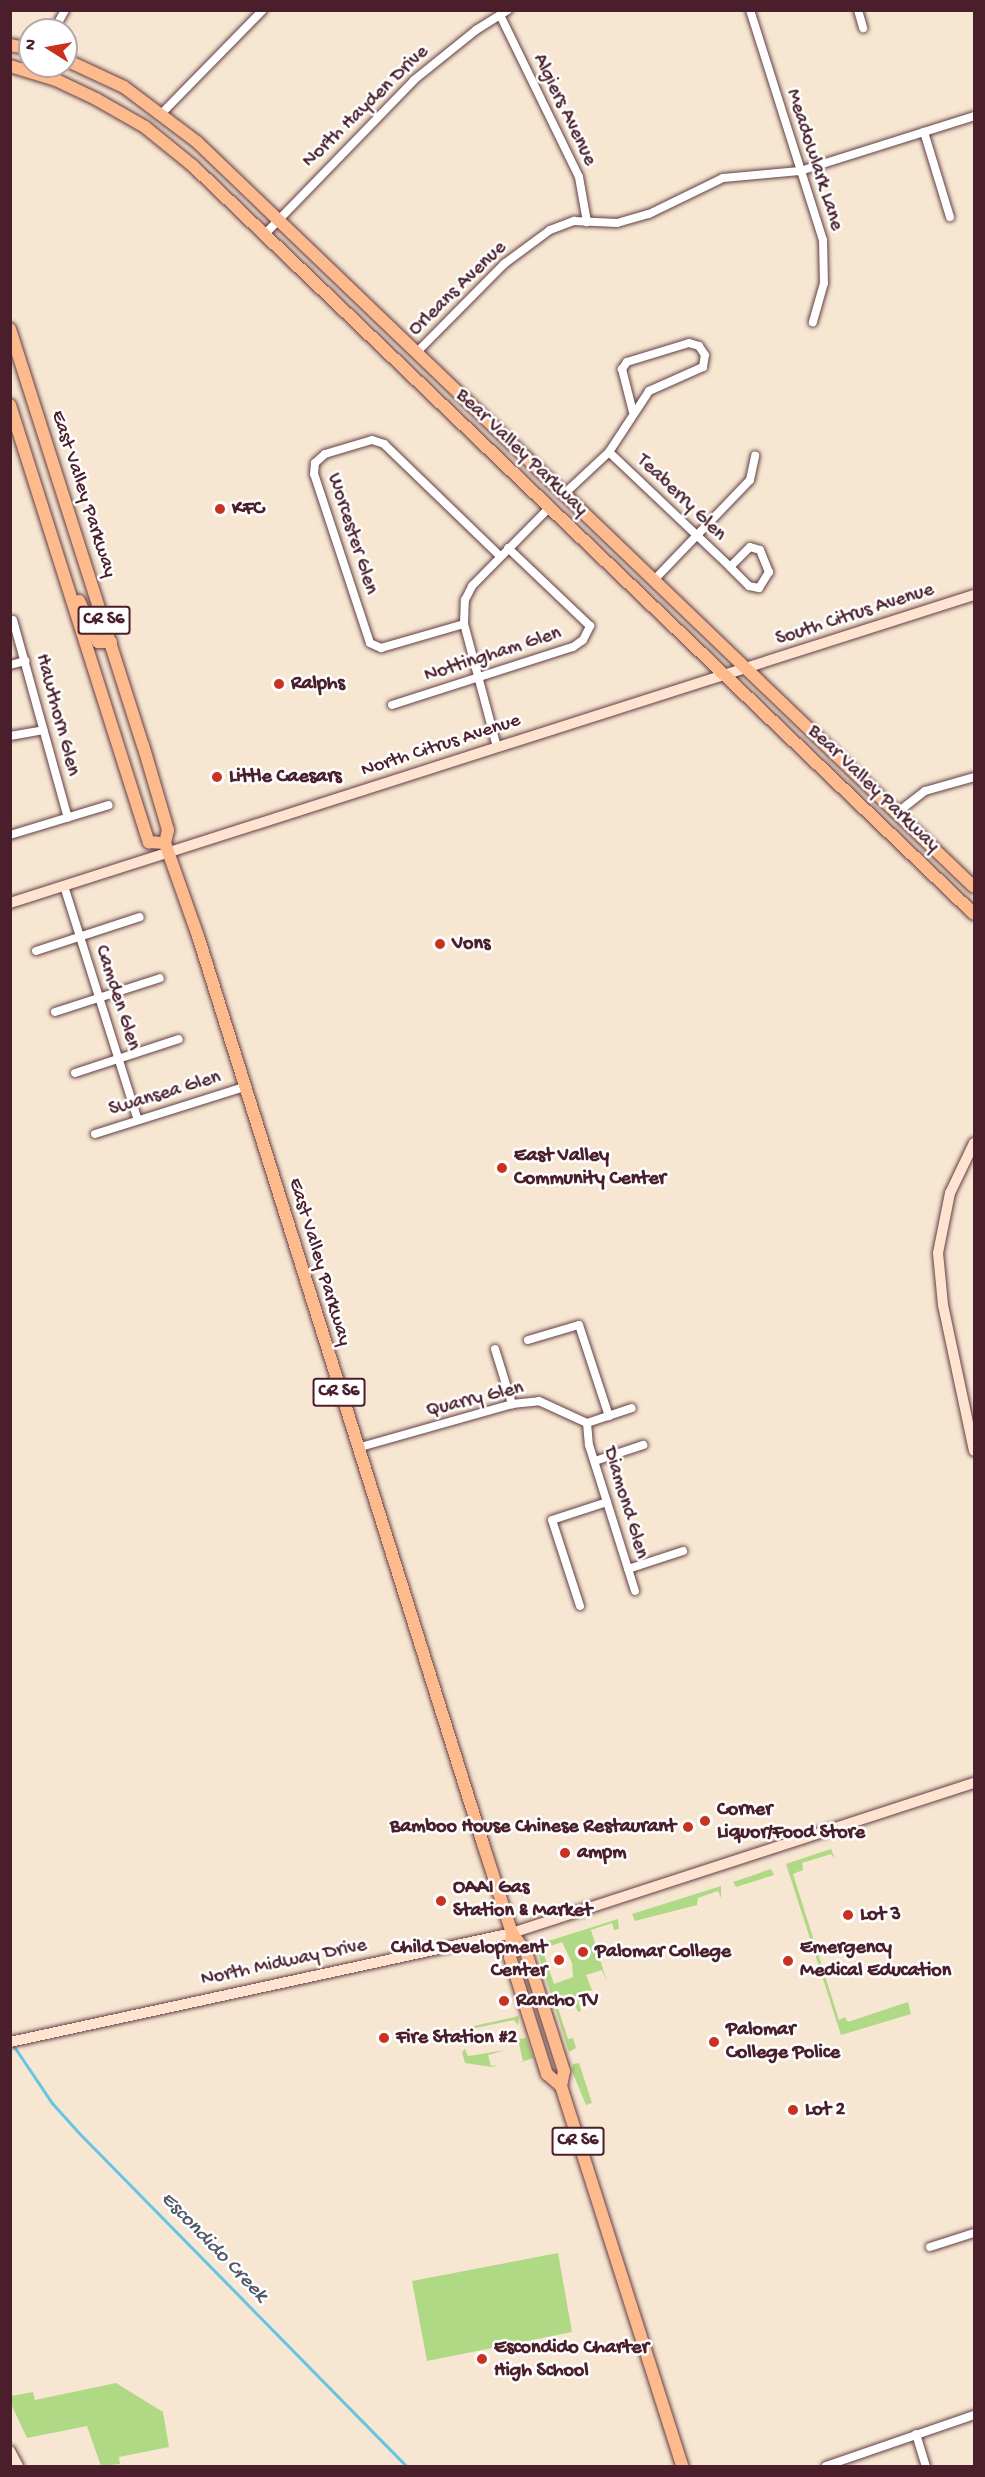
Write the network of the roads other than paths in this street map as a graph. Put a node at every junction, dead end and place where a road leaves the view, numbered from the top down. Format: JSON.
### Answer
{"nodes":[{"id":1,"x":263,"y":10,"type":"edge"},
{"id":2,"x":508,"y":10,"type":"edge"},
{"id":3,"x":750,"y":10,"type":"edge"},
{"id":4,"x":858,"y":10,"type":"edge"},
{"id":5,"x":500,"y":15,"type":"junction"},
{"id":6,"x":863,"y":28,"type":"dead end"},
{"id":7,"x":10,"y":66,"type":"edge"},
{"id":8,"x":78,"y":66,"type":"edge"},
{"id":9,"x":162,"y":113,"type":"junction"},
{"id":10,"x":975,"y":116,"type":"edge"},
{"id":11,"x":924,"y":132,"type":"junction"},
{"id":12,"x":800,"y":171,"type":"junction"},
{"id":13,"x":950,"y":217,"type":"dead end"},
{"id":14,"x":278,"y":219,"type":"junction"},
{"id":15,"x":587,"y":222,"type":"junction"},
{"id":16,"x":265,"y":234,"type":"junction"},
{"id":17,"x":813,"y":322,"type":"dead end"},
{"id":18,"x":10,"y":329,"type":"edge"},
{"id":19,"x":417,"y":352,"type":"junction"},
{"id":20,"x":10,"y":405,"type":"edge"},
{"id":21,"x":633,"y":412,"type":"junction"},
{"id":22,"x":609,"y":452,"type":"junction"},
{"id":23,"x":755,"y":456,"type":"dead end"},
{"id":24,"x":564,"y":494,"type":"junction"},
{"id":25,"x":550,"y":507,"type":"junction"},
{"id":26,"x":697,"y":537,"type":"junction"},
{"id":27,"x":508,"y":548,"type":"junction"},
{"id":28,"x":500,"y":556,"type":"junction"},
{"id":29,"x":730,"y":567,"type":"junction"},
{"id":30,"x":655,"y":579,"type":"junction"},
{"id":31,"x":72,"y":594,"type":"junction"},
{"id":32,"x":975,"y":595,"type":"edge"},
{"id":33,"x":13,"y":620,"type":"dead end"},
{"id":34,"x":464,"y":624,"type":"junction"},
{"id":35,"x":111,"y":642,"type":"junction"},
{"id":36,"x":26,"y":661,"type":"junction"},
{"id":37,"x":10,"y":665,"type":"edge"},
{"id":38,"x":746,"y":669,"type":"junction"},
{"id":39,"x":726,"y":675,"type":"junction"},
{"id":40,"x":480,"y":677,"type":"junction"},
{"id":41,"x":392,"y":705,"type":"dead end"},
{"id":42,"x":43,"y":730,"type":"junction"},
{"id":43,"x":10,"y":736,"type":"edge"},
{"id":44,"x":497,"y":747,"type":"junction"},
{"id":45,"x":975,"y":777,"type":"edge"},
{"id":46,"x":109,"y":806,"type":"dead end"},
{"id":47,"x":898,"y":812,"type":"junction"},
{"id":48,"x":69,"y":818,"type":"junction"},
{"id":49,"x":10,"y":835,"type":"edge"},
{"id":50,"x":167,"y":847,"type":"junction"},
{"id":51,"x":64,"y":886,"type":"junction"},
{"id":52,"x":975,"y":887,"type":"edge"},
{"id":53,"x":10,"y":903,"type":"edge"},
{"id":54,"x":975,"y":914,"type":"edge"},
{"id":55,"x":140,"y":917,"type":"dead end"},
{"id":56,"x":80,"y":937,"type":"junction"},
{"id":57,"x":36,"y":951,"type":"dead end"},
{"id":58,"x":160,"y":978,"type":"dead end"},
{"id":59,"x":100,"y":998,"type":"junction"},
{"id":60,"x":55,"y":1012,"type":"dead end"},
{"id":61,"x":178,"y":1039,"type":"dead end"},
{"id":62,"x":119,"y":1059,"type":"junction"},
{"id":63,"x":75,"y":1072,"type":"dead end"},
{"id":64,"x":244,"y":1087,"type":"junction"},
{"id":65,"x":138,"y":1120,"type":"junction"},
{"id":66,"x":95,"y":1134,"type":"dead end"},
{"id":67,"x":975,"y":1143,"type":"edge"},
{"id":68,"x":528,"y":1340,"type":"dead end"},
{"id":69,"x":495,"y":1349,"type":"dead end"},
{"id":70,"x":512,"y":1404,"type":"junction"},
{"id":71,"x":632,"y":1408,"type":"dead end"},
{"id":72,"x":609,"y":1416,"type":"junction"},
{"id":73,"x":587,"y":1424,"type":"junction"},
{"id":74,"x":972,"y":1430,"type":"edge"},
{"id":75,"x":643,"y":1445,"type":"dead end"},
{"id":76,"x":357,"y":1448,"type":"junction"},
{"id":77,"x":975,"y":1451,"type":"edge"},
{"id":78,"x":595,"y":1461,"type":"junction"},
{"id":79,"x":607,"y":1502,"type":"junction"},
{"id":80,"x":683,"y":1551,"type":"dead end"},
{"id":81,"x":628,"y":1569,"type":"junction"},
{"id":82,"x":635,"y":1592,"type":"dead end"},
{"id":83,"x":580,"y":1606,"type":"dead end"},
{"id":84,"x":975,"y":1783,"type":"edge"},
{"id":85,"x":512,"y":1933,"type":"junction"},
{"id":86,"x":10,"y":2042,"type":"edge"},
{"id":87,"x":975,"y":2233,"type":"edge"},
{"id":88,"x":930,"y":2247,"type":"dead end"},
{"id":89,"x":975,"y":2415,"type":"edge"},
{"id":90,"x":916,"y":2434,"type":"junction"},
{"id":91,"x":10,"y":2451,"type":"edge"},
{"id":92,"x":826,"y":2465,"type":"edge"},
{"id":93,"x":18,"y":2466,"type":"edge"},
{"id":94,"x":682,"y":2466,"type":"edge"},
{"id":95,"x":926,"y":2466,"type":"edge"}],
"edges":[{"from":1,"to":9,"type":"street"},
{"from":2,"to":5,"type":"street","name":"North Hayden Drive"},
{"from":3,"to":12,"type":"street","name":"Meadowlark Lane"},
{"from":4,"to":6,"type":"street"},
{"from":5,"to":14,"type":"street","name":"North Hayden Drive"},
{"from":5,"to":15,"type":"street","name":"Algiers Avenue"},
{"from":7,"to":16,"type":"main road","name":"Bear Valley Parkway"},
{"from":8,"to":9,"type":"main road","name":"Bear Valley Parkway"},
{"from":9,"to":14,"type":"main road","name":"Bear Valley Parkway"},
{"from":10,"to":11,"type":"street","name":"Orleans Avenue"},
{"from":11,"to":12,"type":"street","name":"Orleans Avenue"},
{"from":11,"to":13,"type":"street"},
{"from":12,"to":15,"type":"street","name":"Orleans Avenue"},
{"from":12,"to":17,"type":"street","name":"Meadowlark Lane"},
{"from":14,"to":16,"type":"street","name":"North Hayden Drive"},
{"from":14,"to":19,"type":"main road","name":"Bear Valley Parkway"},
{"from":15,"to":19,"type":"street","name":"Orleans Avenue"},
{"from":16,"to":25,"type":"main road","name":"Bear Valley Parkway"},
{"from":18,"to":35,"type":"main road","name":"East Valley Parkway","number":"CR S6"},
{"from":19,"to":24,"type":"main road","name":"Bear Valley Parkway"},
{"from":20,"to":31,"type":"main road","name":"East Valley Parkway","number":"CR S6"},
{"from":21,"to":21,"type":"street"},
{"from":21,"to":22,"type":"street"},
{"from":22,"to":24,"type":"street"},
{"from":22,"to":26,"type":"street","name":"Teaberry Glen"},
{"from":23,"to":26,"type":"street"},
{"from":24,"to":30,"type":"main road","name":"Bear Valley Parkway"},
{"from":25,"to":27,"type":"street"},
{"from":25,"to":39,"type":"main road","name":"Bear Valley Parkway"},
{"from":26,"to":29,"type":"street","name":"Teaberry Glen"},
{"from":26,"to":30,"type":"street"},
{"from":27,"to":28,"type":"street"},
{"from":27,"to":40,"type":"street","name":"Nottingham Glen"},
{"from":28,"to":34,"type":"street"},
{"from":28,"to":34,"type":"street","name":"Worcester Glen"},
{"from":29,"to":29,"type":"street","name":"Teaberry Glen"},
{"from":30,"to":38,"type":"main road","name":"Bear Valley Parkway"},
{"from":31,"to":35,"type":"main road"},
{"from":31,"to":50,"type":"main road","name":"East Valley Parkway","number":"CR S6"},
{"from":32,"to":38,"type":"street","name":"South Citrus Avenue"},
{"from":33,"to":36,"type":"street","name":"Hawthorn Glen"},
{"from":34,"to":40,"type":"street"},
{"from":35,"to":50,"type":"main road","name":"East Valley Parkway","number":"CR S6"},
{"from":36,"to":37,"type":"street"},
{"from":36,"to":42,"type":"street","name":"Hawthorn Glen"},
{"from":38,"to":39,"type":"street","name":"North Citrus Avenue"},
{"from":38,"to":47,"type":"main road","name":"Bear Valley Parkway"},
{"from":39,"to":44,"type":"street","name":"North Citrus Avenue"},
{"from":39,"to":54,"type":"main road","name":"Bear Valley Parkway"},
{"from":40,"to":41,"type":"street","name":"Nottingham Glen"},
{"from":40,"to":44,"type":"street"},
{"from":42,"to":43,"type":"street"},
{"from":42,"to":48,"type":"street","name":"Hawthorn Glen"},
{"from":44,"to":50,"type":"street","name":"North Citrus Avenue"},
{"from":45,"to":47,"type":"street"},
{"from":46,"to":48,"type":"street"},
{"from":47,"to":52,"type":"main road","name":"Bear Valley Parkway"},
{"from":48,"to":49,"type":"street"},
{"from":50,"to":51,"type":"street","name":"North Citrus Avenue"},
{"from":50,"to":64,"type":"main road","name":"East Valley Parkway","number":"CR S6"},
{"from":51,"to":53,"type":"street","name":"North Citrus Avenue"},
{"from":51,"to":56,"type":"street","name":"Camden Glen"},
{"from":55,"to":56,"type":"street"},
{"from":56,"to":57,"type":"street"},
{"from":56,"to":59,"type":"street","name":"Camden Glen"},
{"from":58,"to":59,"type":"street"},
{"from":59,"to":60,"type":"street"},
{"from":59,"to":62,"type":"street","name":"Camden Glen"},
{"from":61,"to":62,"type":"street"},
{"from":62,"to":63,"type":"street"},
{"from":62,"to":65,"type":"street","name":"Camden Glen"},
{"from":64,"to":65,"type":"street","name":"Swansea Glen"},
{"from":64,"to":76,"type":"main road","name":"East Valley Parkway","number":"CR S6"},
{"from":65,"to":66,"type":"street","name":"Swansea Glen"},
{"from":67,"to":74,"type":"street"},
{"from":68,"to":72,"type":"street"},
{"from":69,"to":70,"type":"street"},
{"from":70,"to":73,"type":"street","name":"Quarry Glen"},
{"from":70,"to":76,"type":"street","name":"Quarry Glen"},
{"from":71,"to":72,"type":"street"},
{"from":72,"to":73,"type":"street"},
{"from":73,"to":78,"type":"street","name":"Diamond Glen"},
{"from":74,"to":77,"type":"street"},
{"from":75,"to":78,"type":"street"},
{"from":76,"to":85,"type":"main road","name":"East Valley Parkway","number":"CR S6"},
{"from":78,"to":79,"type":"street","name":"Diamond Glen"},
{"from":79,"to":81,"type":"street","name":"Diamond Glen"},
{"from":79,"to":83,"type":"street"},
{"from":80,"to":81,"type":"street"},
{"from":81,"to":82,"type":"street","name":"Diamond Glen"},
{"from":84,"to":85,"type":"street","name":"North Midway Drive"},
{"from":85,"to":86,"type":"street","name":"North Midway Drive"},
{"from":85,"to":94,"type":"main road","name":"East Valley Parkway","number":"CR S6"},
{"from":87,"to":88,"type":"street"},
{"from":89,"to":90,"type":"street"},
{"from":90,"to":92,"type":"street"},
{"from":90,"to":95,"type":"street"},
{"from":91,"to":93,"type":"street"}]}
